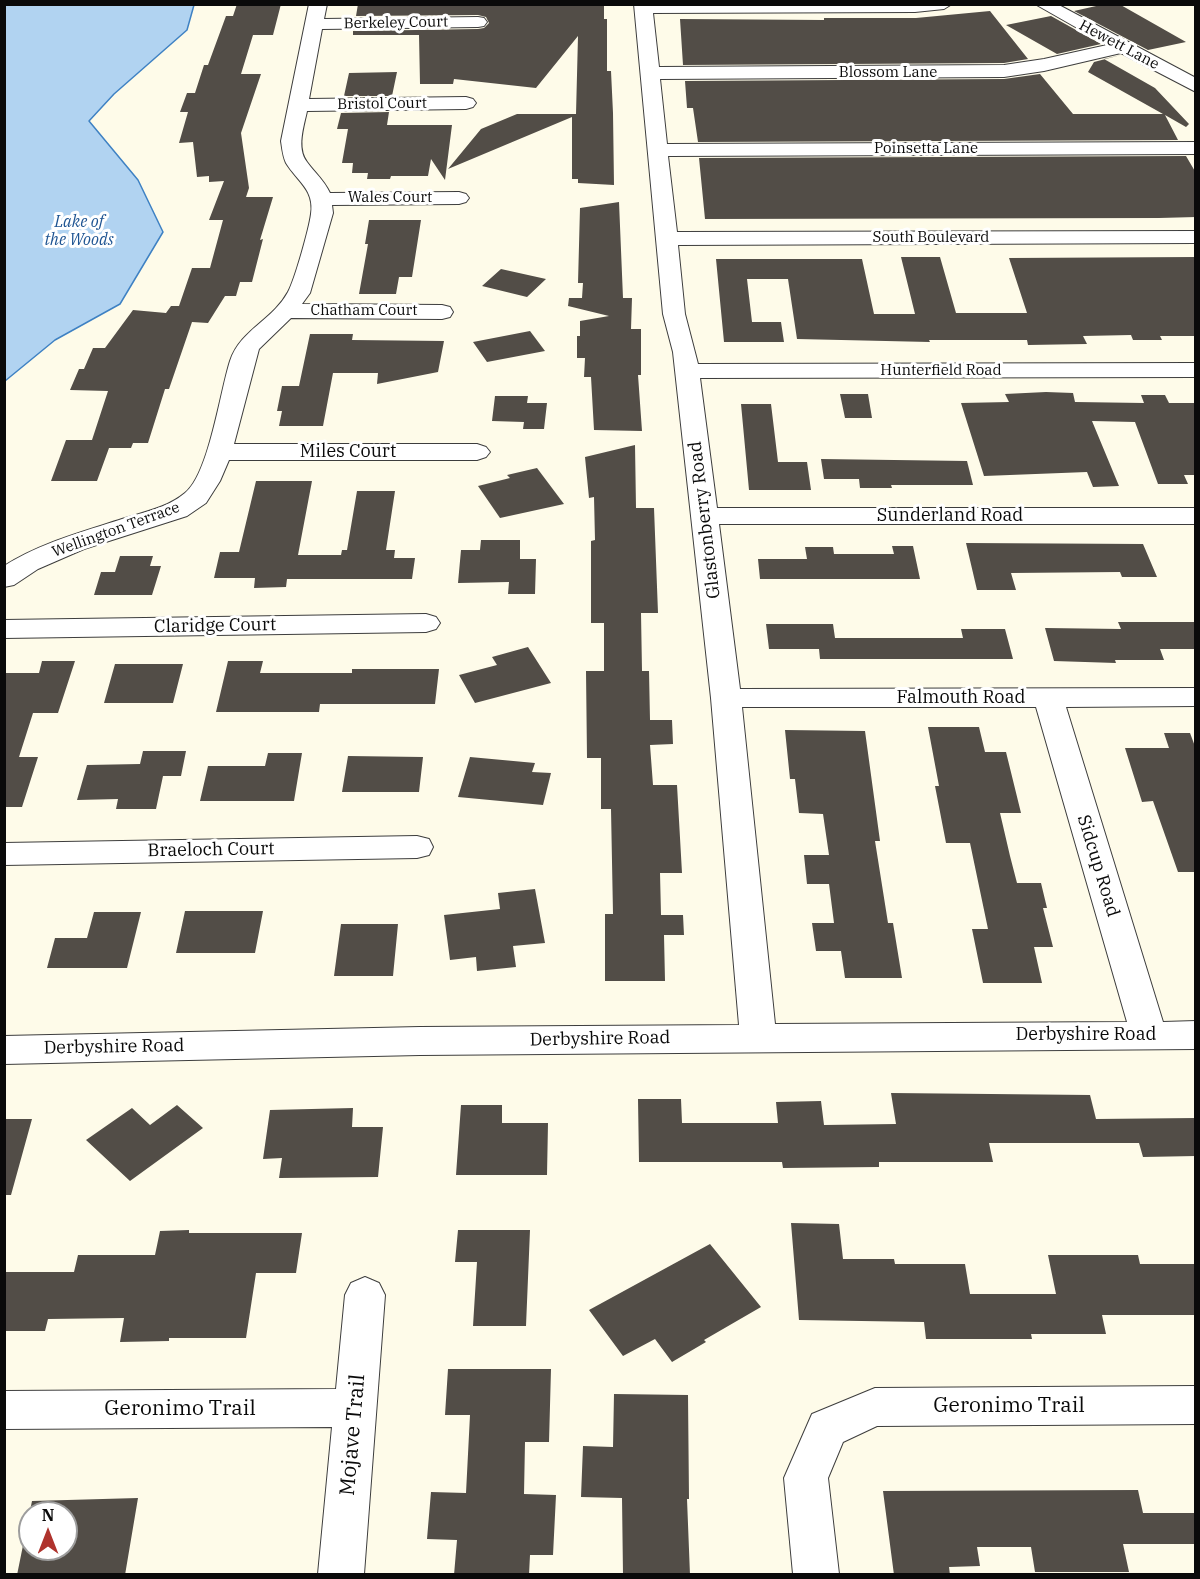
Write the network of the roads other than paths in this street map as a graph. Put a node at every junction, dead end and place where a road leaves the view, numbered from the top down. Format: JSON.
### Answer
{"nodes":[{"id":1,"x":944,"y":4,"type":"edge"},
{"id":2,"x":1043,"y":4,"type":"edge"},
{"id":3,"x":643,"y":6,"type":"edge"},
{"id":4,"x":316,"y":14,"type":"edge"},
{"id":5,"x":478,"y":22,"type":"dead end"},
{"id":6,"x":1123,"y":47,"type":"junction"},
{"id":7,"x":649,"y":74,"type":"junction"},
{"id":8,"x":1196,"y":86,"type":"edge"},
{"id":9,"x":466,"y":103,"type":"dead end"},
{"id":10,"x":298,"y":105,"type":"junction"},
{"id":11,"x":1196,"y":148,"type":"edge"},
{"id":12,"x":656,"y":150,"type":"junction"},
{"id":13,"x":459,"y":198,"type":"dead end"},
{"id":14,"x":322,"y":199,"type":"junction"},
{"id":15,"x":1196,"y":237,"type":"edge"},
{"id":16,"x":666,"y":239,"type":"junction"},
{"id":17,"x":285,"y":311,"type":"junction"},
{"id":18,"x":442,"y":312,"type":"dead end"},
{"id":19,"x":1196,"y":370,"type":"edge"},
{"id":20,"x":687,"y":371,"type":"junction"},
{"id":21,"x":219,"y":452,"type":"junction"},
{"id":22,"x":477,"y":452,"type":"dead end"},
{"id":23,"x":704,"y":516,"type":"junction"},
{"id":24,"x":1196,"y":516,"type":"edge"},
{"id":25,"x":4,"y":579,"type":"edge"},
{"id":26,"x":426,"y":623,"type":"dead end"},
{"id":27,"x":4,"y":629,"type":"edge"},
{"id":28,"x":1196,"y":697,"type":"edge"},
{"id":29,"x":726,"y":698,"type":"junction"},
{"id":30,"x":1048,"y":698,"type":"junction"},
{"id":31,"x":417,"y":847,"type":"dead end"},
{"id":32,"x":4,"y":854,"type":"edge"},
{"id":33,"x":1149,"y":1035,"type":"junction"},
{"id":34,"x":1196,"y":1035,"type":"edge"},
{"id":35,"x":758,"y":1037,"type":"junction"},
{"id":36,"x":4,"y":1050,"type":"edge"},
{"id":37,"x":365,"y":1295,"type":"dead end"},
{"id":38,"x":1196,"y":1405,"type":"edge"},
{"id":39,"x":355,"y":1408,"type":"junction"},
{"id":40,"x":4,"y":1410,"type":"edge"},
{"id":41,"x":340,"y":1575,"type":"edge"},
{"id":42,"x":816,"y":1575,"type":"edge"}],
"edges":[{"from":1,"to":3,"type":"street"},
{"from":2,"to":6,"type":"street","name":"Hewett Lane"},
{"from":3,"to":7,"type":"street","name":"Glastonberry Road"},
{"from":4,"to":5,"type":"street","name":"Berkeley Court"},
{"from":4,"to":10,"type":"street"},
{"from":6,"to":7,"type":"street","name":"Blossom Lane"},
{"from":6,"to":8,"type":"street","name":"Hewett Lane"},
{"from":7,"to":12,"type":"street","name":"Glastonberry Road"},
{"from":9,"to":10,"type":"street","name":"Bristol Court"},
{"from":10,"to":14,"type":"street"},
{"from":11,"to":12,"type":"street","name":"Poinsetta Lane"},
{"from":12,"to":16,"type":"street","name":"Glastonberry Road"},
{"from":13,"to":14,"type":"street","name":"Wales Court"},
{"from":14,"to":17,"type":"street","name":"Wellington Terrace"},
{"from":15,"to":16,"type":"street","name":"South Boulevard"},
{"from":16,"to":20,"type":"street","name":"Glastonberry Road"},
{"from":17,"to":18,"type":"street","name":"Chatham Court"},
{"from":17,"to":21,"type":"street","name":"Wellington Terrace"},
{"from":19,"to":20,"type":"street","name":"Hunterfield Road"},
{"from":20,"to":23,"type":"street","name":"Glastonberry Road"},
{"from":21,"to":22,"type":"street","name":"Miles Court"},
{"from":21,"to":25,"type":"street","name":"Wellington Terrace"},
{"from":23,"to":24,"type":"street","name":"Sunderland Road"},
{"from":23,"to":29,"type":"street","name":"Glastonberry Road"},
{"from":26,"to":27,"type":"street","name":"Claridge Court"},
{"from":28,"to":30,"type":"street","name":"Falmouth Road"},
{"from":29,"to":30,"type":"street","name":"Falmouth Road"},
{"from":29,"to":35,"type":"street","name":"Glastonberry Road"},
{"from":30,"to":33,"type":"street","name":"Sidcup Road"},
{"from":31,"to":32,"type":"street","name":"Braeloch Court"},
{"from":33,"to":34,"type":"street","name":"Derbyshire Road"},
{"from":33,"to":35,"type":"street","name":"Derbyshire Road"},
{"from":35,"to":36,"type":"street","name":"Derbyshire Road"},
{"from":37,"to":39,"type":"street","name":"Mojave Trail"},
{"from":38,"to":42,"type":"street","name":"Geronimo Trail"},
{"from":39,"to":40,"type":"street","name":"Geronimo Trail"},
{"from":39,"to":41,"type":"street","name":"Mojave Trail"}]}
